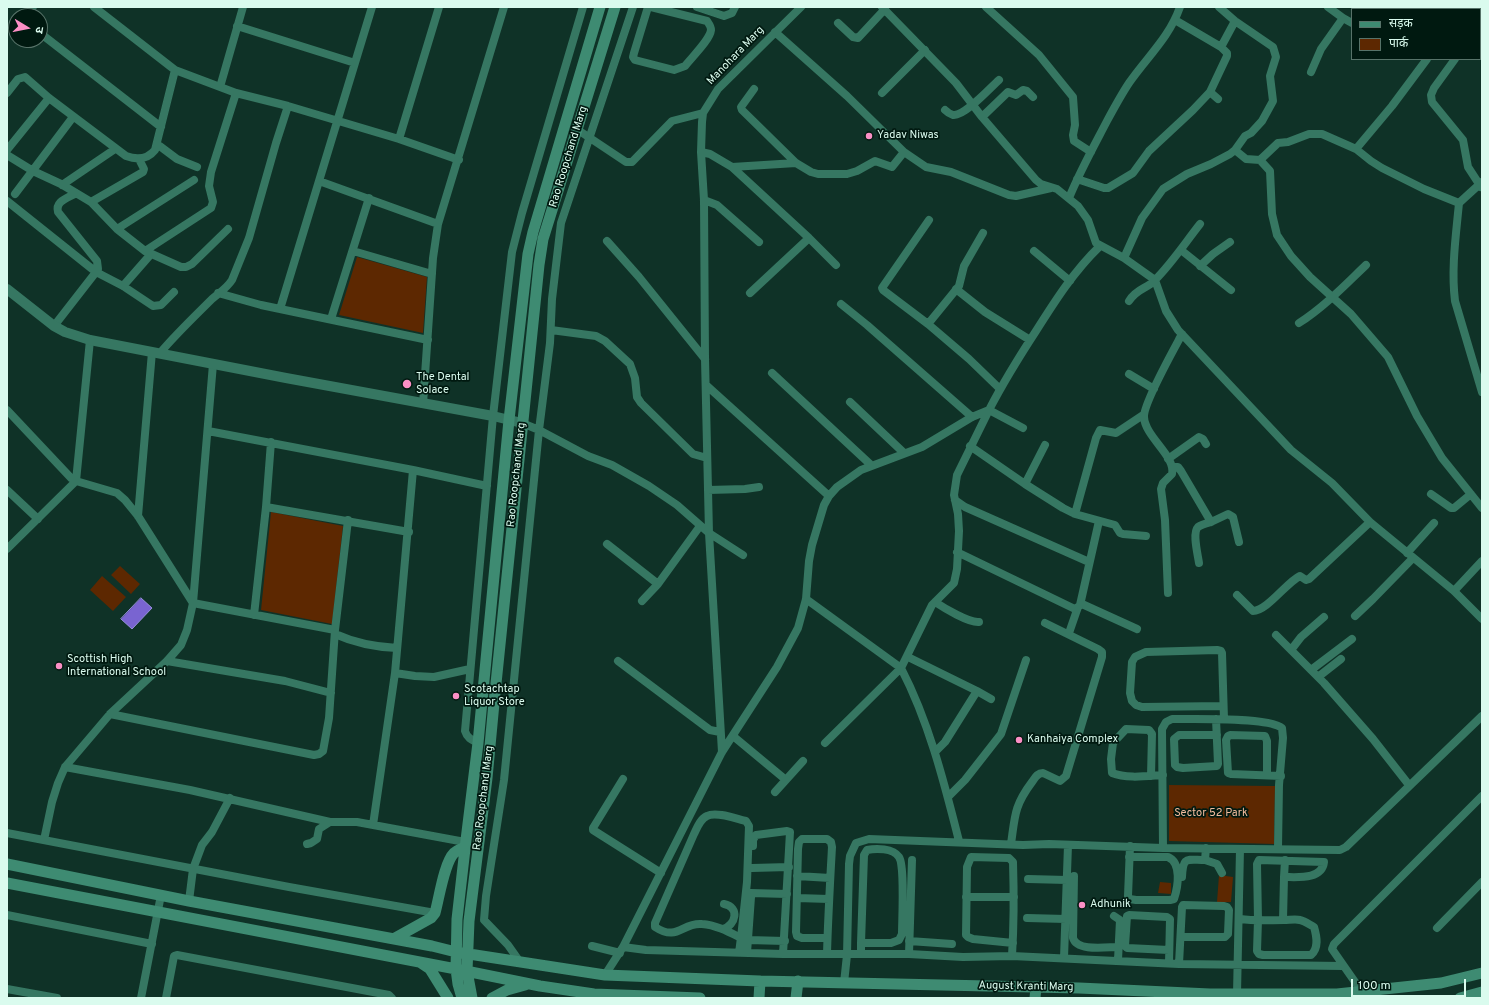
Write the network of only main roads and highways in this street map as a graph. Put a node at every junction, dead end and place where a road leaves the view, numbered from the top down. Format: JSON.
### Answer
{"nodes":[{"id":1,"x":600,"y":7,"type":"edge"},
{"id":2,"x":615,"y":7,"type":"edge"},
{"id":3,"x":465,"y":844,"type":"junction"},
{"id":4,"x":7,"y":864,"type":"edge"},
{"id":5,"x":7,"y":883,"type":"edge"},
{"id":6,"x":395,"y":938,"type":"junction"},
{"id":7,"x":456,"y":952,"type":"junction"},
{"id":8,"x":468,"y":954,"type":"junction"},
{"id":9,"x":420,"y":962,"type":"junction"},
{"id":10,"x":461,"y":970,"type":"junction"},
{"id":11,"x":1482,"y":972,"type":"edge"},
{"id":12,"x":760,"y":981,"type":"junction"},
{"id":13,"x":798,"y":981,"type":"junction"},
{"id":14,"x":529,"y":984,"type":"junction"},
{"id":15,"x":1036,"y":992,"type":"edge"},
{"id":16,"x":1482,"y":992,"type":"edge"},
{"id":17,"x":448,"y":998,"type":"edge"},
{"id":18,"x":462,"y":998,"type":"edge"},
{"id":19,"x":472,"y":998,"type":"edge"},
{"id":20,"x":492,"y":998,"type":"edge"},
{"id":21,"x":700,"y":998,"type":"edge"},
{"id":22,"x":759,"y":998,"type":"edge"},
{"id":23,"x":796,"y":998,"type":"edge"},
{"id":24,"x":1460,"y":998,"type":"edge"}],
"edges":[{"from":1,"to":3,"type":"main road","name":"Rao Roopchand Marg"},
{"from":2,"to":8,"type":"main road","name":"Rao Roopchand Marg"},
{"from":3,"to":6,"type":"main road"},
{"from":3,"to":7,"type":"main road","name":"Rao Roopchand Marg"},
{"from":4,"to":6,"type":"main road","name":"August Kranti Marg"},
{"from":5,"to":9,"type":"main road"},
{"from":6,"to":7,"type":"main road","name":"August Kranti Marg"},
{"from":7,"to":8,"type":"main road","name":"August Kranti Marg"},
{"from":7,"to":10,"type":"main road","name":"Rao Roopchand Marg"},
{"from":8,"to":10,"type":"main road","name":"Rao Roopchand Marg"},
{"from":8,"to":12,"type":"main road","name":"August Kranti Marg"},
{"from":9,"to":10,"type":"main road"},
{"from":9,"to":17,"type":"main road"},
{"from":10,"to":14,"type":"main road"},
{"from":10,"to":18,"type":"main road"},
{"from":10,"to":19,"type":"main road"},
{"from":11,"to":15,"type":"main road","name":"August Kranti Marg"},
{"from":12,"to":13,"type":"main road","name":"August Kranti Marg"},
{"from":12,"to":22,"type":"main road"},
{"from":13,"to":15,"type":"main road","name":"August Kranti Marg"},
{"from":13,"to":23,"type":"main road"},
{"from":14,"to":20,"type":"main road"},
{"from":14,"to":21,"type":"main road"},
{"from":16,"to":24,"type":"main road"}]}
